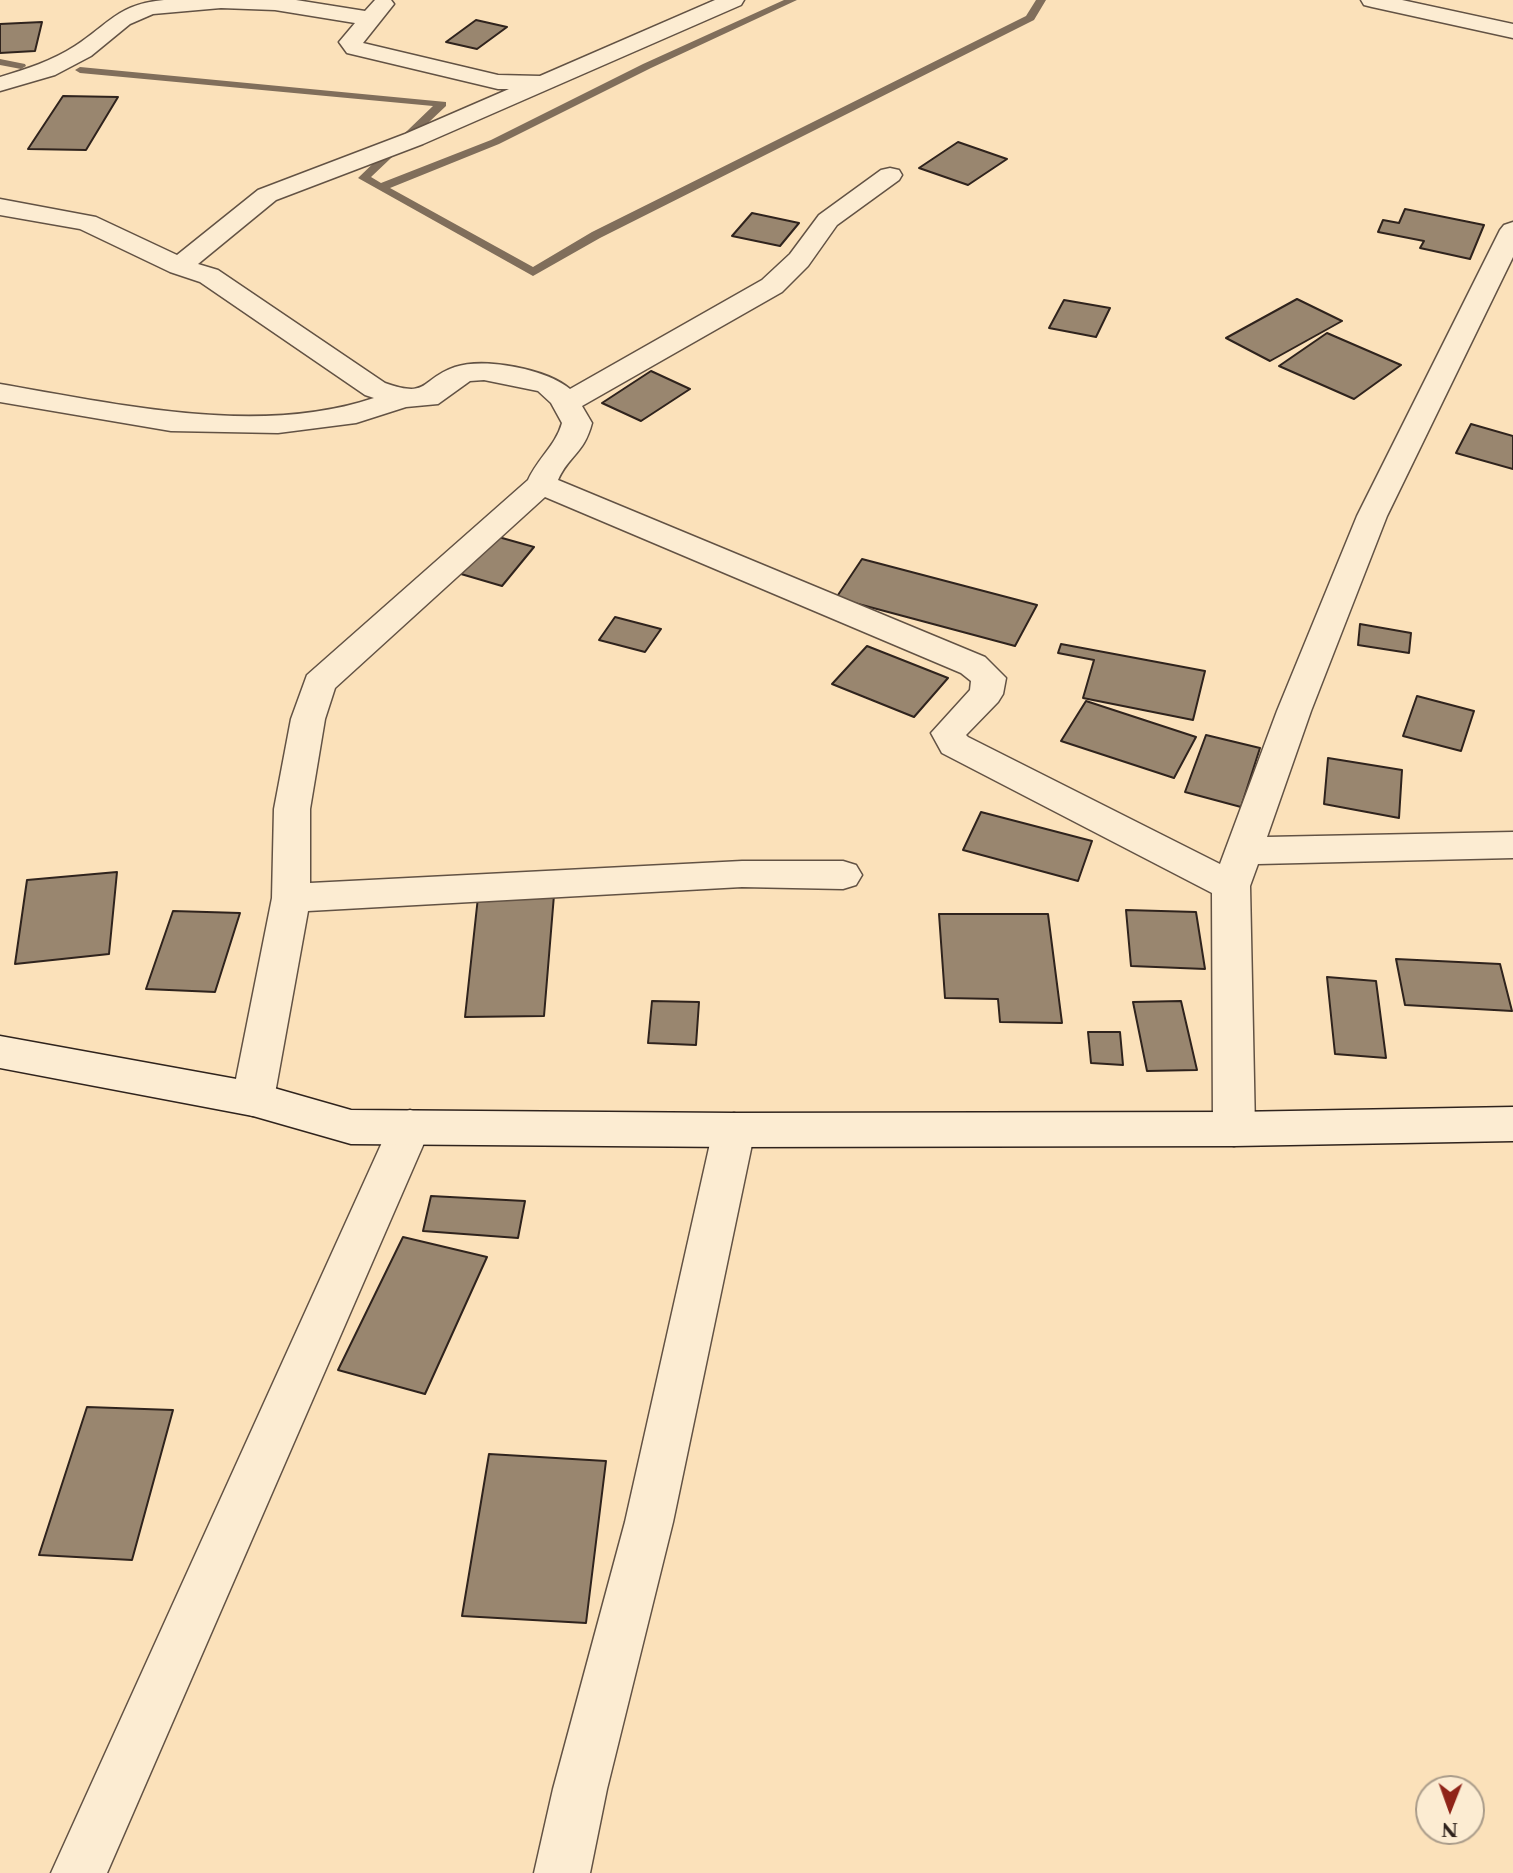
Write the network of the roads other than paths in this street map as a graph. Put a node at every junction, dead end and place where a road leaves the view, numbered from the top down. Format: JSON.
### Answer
{"nodes":[{"id":1,"x":386,"y":0,"type":"edge"},
{"id":2,"x":733,"y":0,"type":"edge"},
{"id":3,"x":1372,"y":0,"type":"edge"},
{"id":4,"x":371,"y":19,"type":"junction"},
{"id":5,"x":1513,"y":31,"type":"edge"},
{"id":6,"x":545,"y":82,"type":"junction"},
{"id":7,"x":0,"y":84,"type":"edge"},
{"id":8,"x":890,"y":175,"type":"dead end"},
{"id":9,"x":0,"y":207,"type":"edge"},
{"id":10,"x":1513,"y":230,"type":"edge"},
{"id":11,"x":179,"y":266,"type":"junction"},
{"id":12,"x":1504,"y":270,"type":"edge"},
{"id":13,"x":0,"y":393,"type":"edge"},
{"id":14,"x":403,"y":398,"type":"junction"},
{"id":15,"x":565,"y":404,"type":"junction"},
{"id":16,"x":541,"y":484,"type":"junction"},
{"id":17,"x":1513,"y":845,"type":"edge"},
{"id":18,"x":1245,"y":851,"type":"junction"},
{"id":19,"x":843,"y":875,"type":"dead end"},
{"id":20,"x":1231,"y":886,"type":"junction"},
{"id":21,"x":291,"y":898,"type":"junction"},
{"id":22,"x":0,"y":1052,"type":"edge"},
{"id":23,"x":253,"y":1099,"type":"junction"},
{"id":24,"x":1513,"y":1124,"type":"edge"},
{"id":25,"x":411,"y":1127,"type":"junction"},
{"id":26,"x":1234,"y":1129,"type":"junction"},
{"id":27,"x":734,"y":1130,"type":"junction"},
{"id":28,"x":79,"y":1873,"type":"edge"},
{"id":29,"x":562,"y":1873,"type":"edge"}],
"edges":[{"from":1,"to":4,"type":"street"},
{"from":2,"to":6,"type":"street"},
{"from":3,"to":5,"type":"street"},
{"from":4,"to":6,"type":"street"},
{"from":4,"to":7,"type":"street"},
{"from":6,"to":11,"type":"street"},
{"from":8,"to":15,"type":"street"},
{"from":9,"to":11,"type":"street"},
{"from":10,"to":12,"type":"street"},
{"from":11,"to":14,"type":"street"},
{"from":12,"to":18,"type":"street"},
{"from":13,"to":14,"type":"street"},
{"from":14,"to":15,"type":"street"},
{"from":15,"to":16,"type":"street"},
{"from":16,"to":20,"type":"street"},
{"from":16,"to":21,"type":"street"},
{"from":17,"to":18,"type":"street"},
{"from":18,"to":20,"type":"street"},
{"from":19,"to":21,"type":"street"},
{"from":20,"to":26,"type":"street"},
{"from":21,"to":23,"type":"street"},
{"from":22,"to":23,"type":"street"},
{"from":23,"to":25,"type":"street"},
{"from":24,"to":26,"type":"street"},
{"from":25,"to":27,"type":"street"},
{"from":25,"to":28,"type":"street"},
{"from":26,"to":27,"type":"street"},
{"from":27,"to":29,"type":"street"}]}
